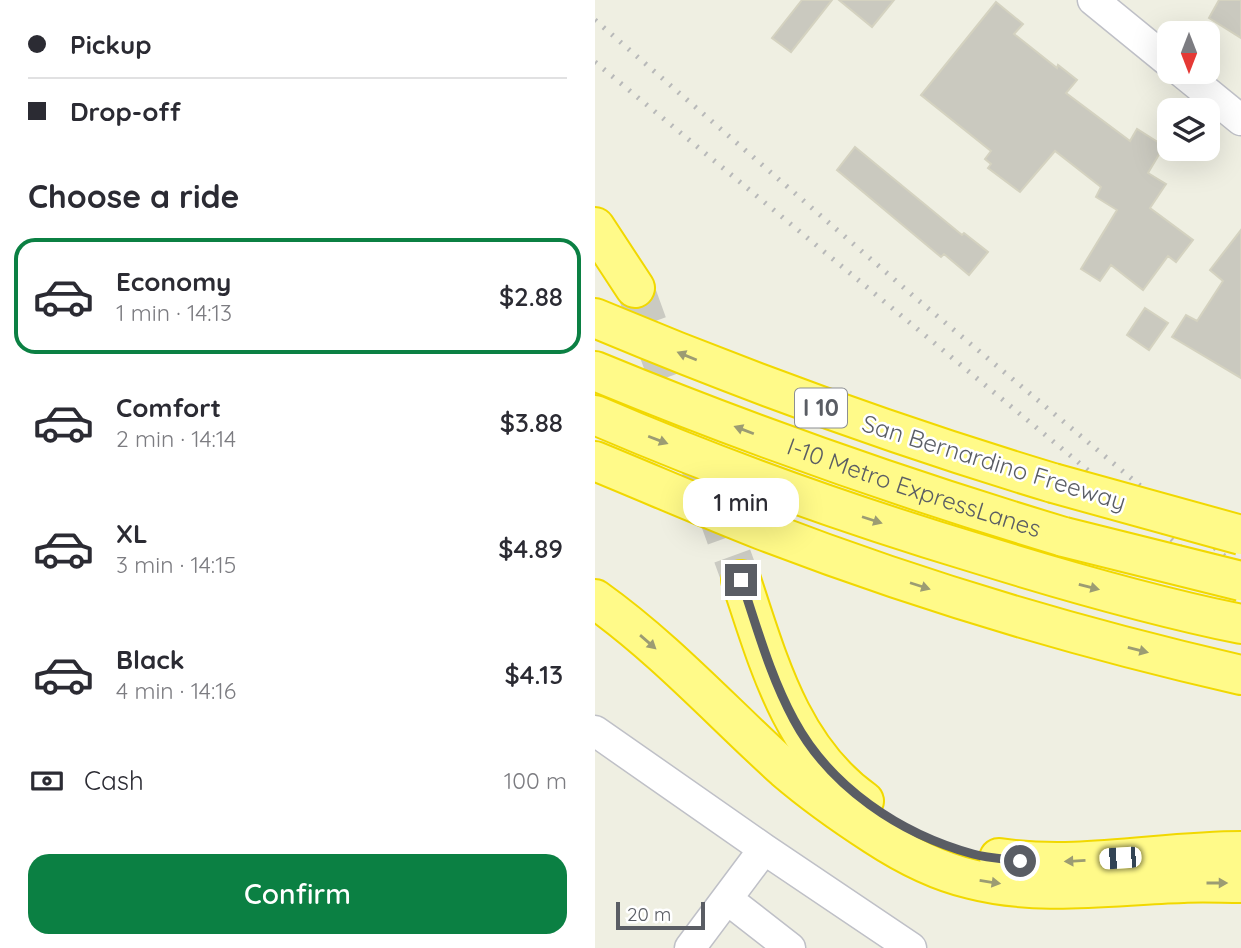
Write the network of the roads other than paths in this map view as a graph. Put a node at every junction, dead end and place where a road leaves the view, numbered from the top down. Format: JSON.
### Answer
{"nodes":[{"id":1,"x":1102,"y":3,"type":"edge"},
{"id":2,"x":1157,"y":51,"type":"edge"},
{"id":3,"x":1197,"y":84,"type":"edge"},
{"id":4,"x":1241,"y":120,"type":"edge"},
{"id":5,"x":595,"y":227,"type":"edge"},
{"id":6,"x":635,"y":288,"type":"tunnel mouth"},
{"id":7,"x":595,"y":318,"type":"edge"},
{"id":8,"x":595,"y":371,"type":"edge"},
{"id":9,"x":595,"y":415,"type":"edge"},
{"id":10,"x":595,"y":461,"type":"edge"},
{"id":11,"x":1241,"y":535,"type":"edge"},
{"id":12,"x":741,"y":580,"type":"tunnel mouth"},
{"id":13,"x":1241,"y":581,"type":"edge"},
{"id":14,"x":595,"y":600,"type":"edge"},
{"id":15,"x":1229,"y":622,"type":"edge"},
{"id":16,"x":1229,"y":672,"type":"edge"},
{"id":17,"x":595,"y":731,"type":"edge"},
{"id":18,"x":764,"y":849,"type":"junction"},
{"id":19,"x":1241,"y":851,"type":"edge"},
{"id":20,"x":1241,"y":883,"type":"edge"},
{"id":21,"x":727,"y":899,"type":"junction"},
{"id":22,"x":690,"y":948,"type":"edge"},
{"id":23,"x":790,"y":948,"type":"edge"},
{"id":24,"x":911,"y":948,"type":"edge"}],
"edges":[{"from":1,"to":2,"type":"street"},
{"from":3,"to":4,"type":"street"},
{"from":5,"to":6,"type":"highway"},
{"from":11,"to":7,"type":"highway","name":"San Bernardino Freeway","number":"I 10","one_way":true,"bridge":true},
{"from":13,"to":8,"type":"highway","name":"I-10 Metro ExpressLanes","one_way":true,"bridge":true},
{"from":9,"to":15,"type":"highway","name":"I-10 Metro ExpressLanes","one_way":true},
{"from":10,"to":16,"type":"highway","one_way":true},
{"from":19,"to":12,"type":"highway","one_way":true},
{"from":14,"to":20,"type":"highway","one_way":true},
{"from":17,"to":18,"type":"street"},
{"from":18,"to":21,"type":"street"},
{"from":18,"to":24,"type":"street"},
{"from":21,"to":22,"type":"street"},
{"from":21,"to":23,"type":"street"}]}
